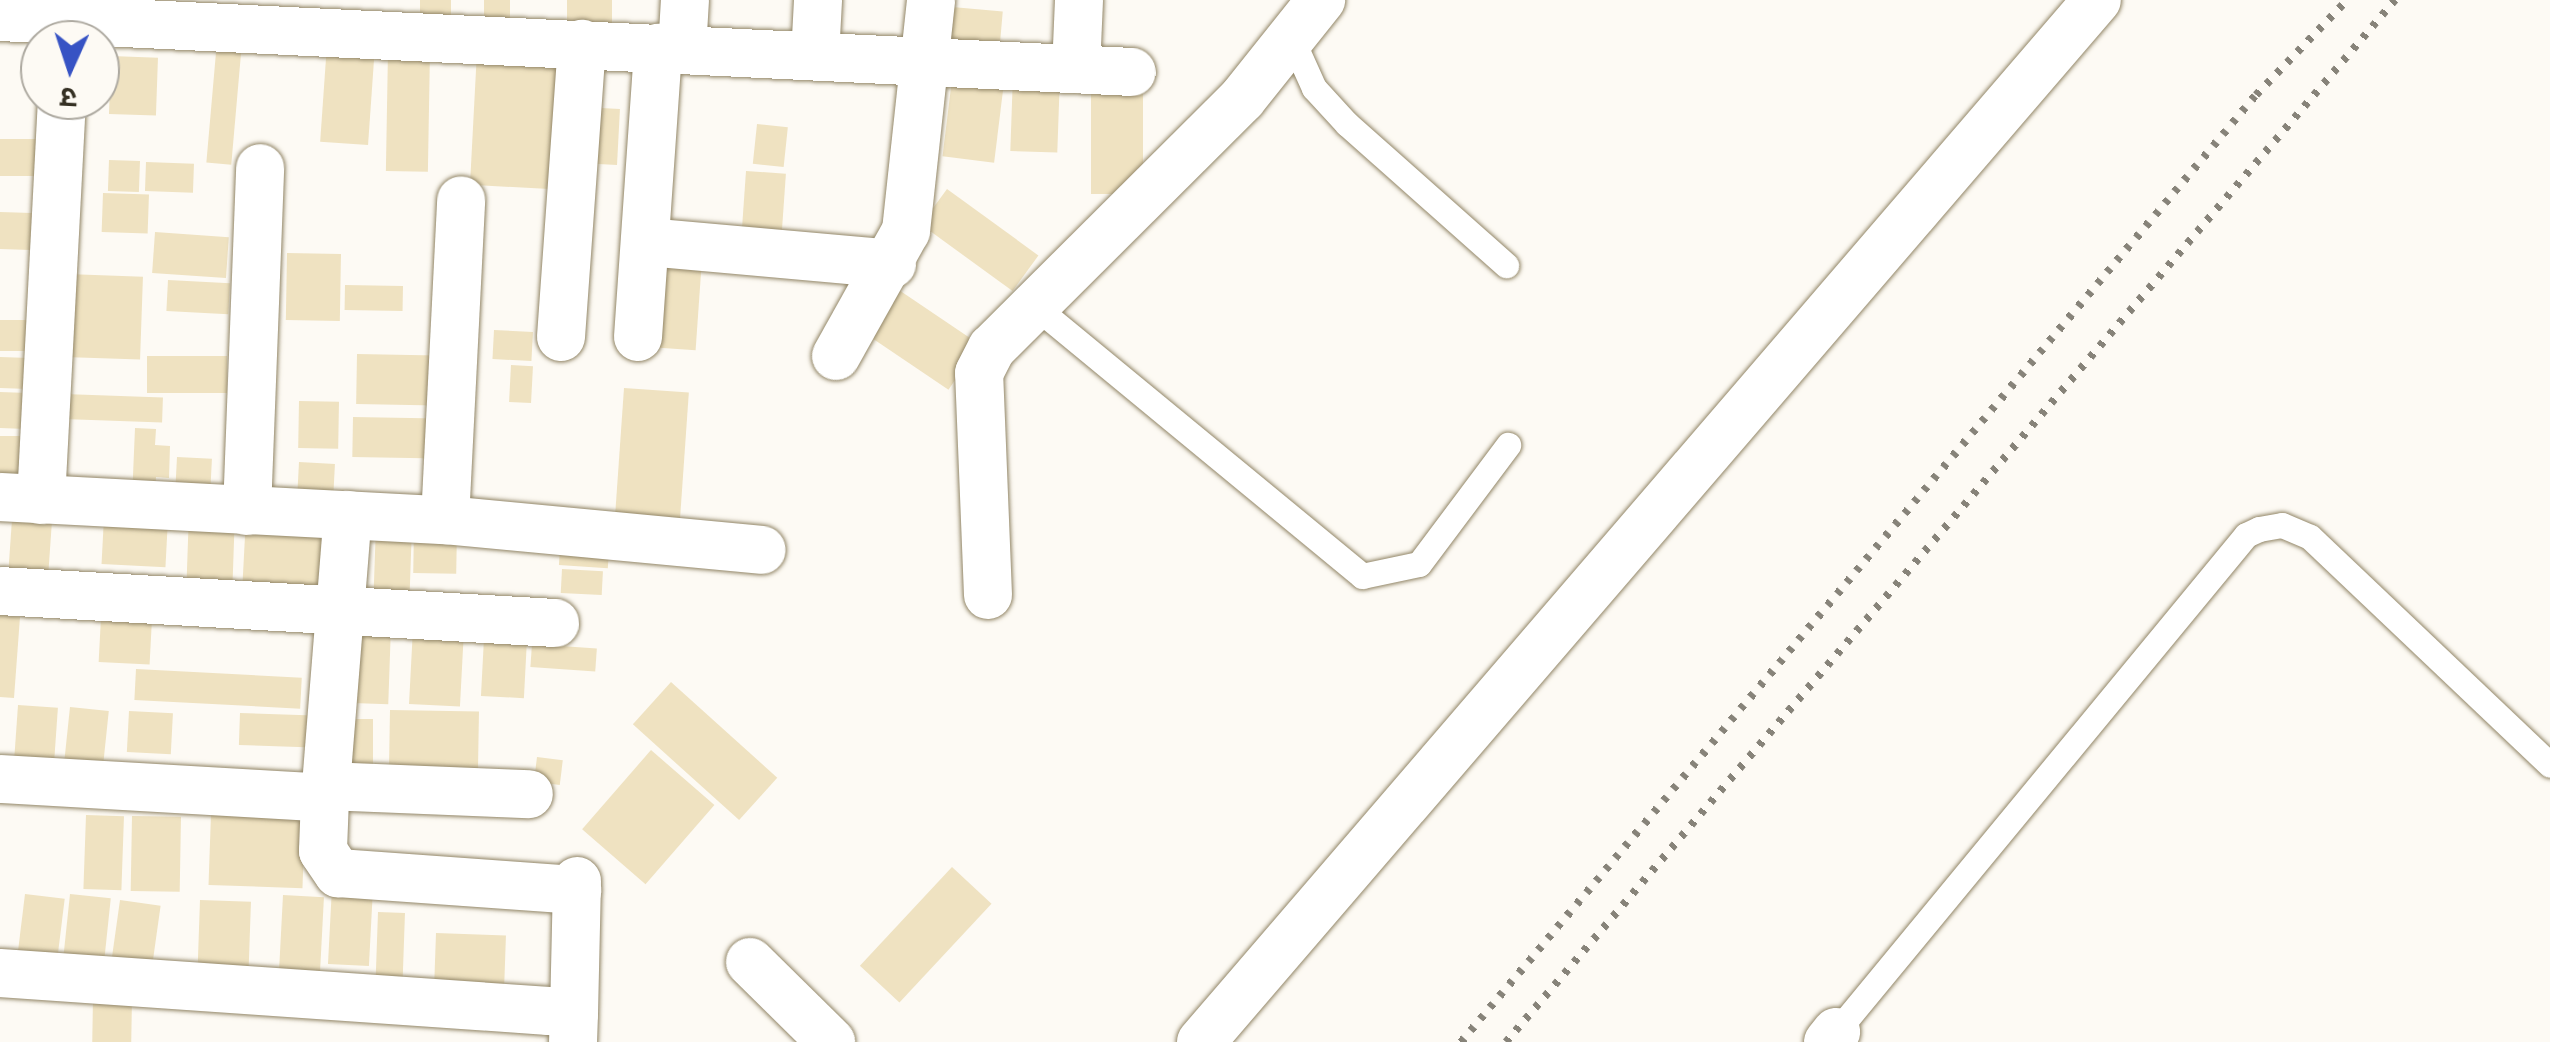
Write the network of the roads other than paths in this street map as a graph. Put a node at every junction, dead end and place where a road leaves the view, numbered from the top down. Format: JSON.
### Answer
{"nodes":[{"id":1,"x":686,"y":0,"type":"edge"},
{"id":2,"x":818,"y":0,"type":"edge"},
{"id":3,"x":931,"y":0,"type":"edge"},
{"id":4,"x":1079,"y":0,"type":"edge"},
{"id":5,"x":1321,"y":0,"type":"edge"},
{"id":6,"x":2097,"y":0,"type":"edge"},
{"id":7,"x":261,"y":13,"type":"edge"},
{"id":8,"x":120,"y":26,"type":"edge"},
{"id":9,"x":1291,"y":38,"type":"junction"},
{"id":10,"x":582,"y":44,"type":"junction"},
{"id":11,"x":670,"y":49,"type":"junction"},
{"id":12,"x":815,"y":56,"type":"junction"},
{"id":13,"x":928,"y":63,"type":"junction"},
{"id":14,"x":1076,"y":70,"type":"junction"},
{"id":15,"x":1132,"y":72,"type":"dead end"},
{"id":16,"x":60,"y":120,"type":"edge"},
{"id":17,"x":260,"y":168,"type":"dead end"},
{"id":18,"x":460,"y":200,"type":"dead end"},
{"id":19,"x":647,"y":242,"type":"junction"},
{"id":20,"x":892,"y":264,"type":"junction"},
{"id":21,"x":1506,"y":265,"type":"dead end"},
{"id":22,"x":1036,"y":306,"type":"junction"},
{"id":23,"x":638,"y":336,"type":"dead end"},
{"id":24,"x":561,"y":337,"type":"dead end"},
{"id":25,"x":836,"y":356,"type":"dead end"},
{"id":26,"x":1508,"y":445,"type":"dead end"},
{"id":27,"x":21,"y":498,"type":"edge"},
{"id":28,"x":247,"y":510,"type":"junction"},
{"id":29,"x":348,"y":515,"type":"junction"},
{"id":30,"x":445,"y":520,"type":"junction"},
{"id":31,"x":762,"y":550,"type":"dead end"},
{"id":32,"x":0,"y":591,"type":"edge"},
{"id":33,"x":988,"y":595,"type":"dead end"},
{"id":34,"x":339,"y":616,"type":"junction"},
{"id":35,"x":555,"y":623,"type":"dead end"},
{"id":36,"x":2550,"y":765,"type":"edge"},
{"id":37,"x":0,"y":779,"type":"edge"},
{"id":38,"x":326,"y":792,"type":"junction"},
{"id":39,"x":529,"y":794,"type":"dead end"},
{"id":40,"x":750,"y":962,"type":"dead end"},
{"id":41,"x":0,"y":974,"type":"edge"},
{"id":42,"x":573,"y":1028,"type":"edge"},
{"id":43,"x":1832,"y":1037,"type":"edge"},
{"id":44,"x":831,"y":1042,"type":"edge"},
{"id":45,"x":1201,"y":1042,"type":"edge"}],
"edges":[{"from":1,"to":11,"type":"street"},
{"from":2,"to":12,"type":"street"},
{"from":3,"to":13,"type":"street"},
{"from":4,"to":14,"type":"street"},
{"from":5,"to":9,"type":"street"},
{"from":6,"to":45,"type":"street"},
{"from":7,"to":8,"type":"street"},
{"from":7,"to":10,"type":"street"},
{"from":9,"to":21,"type":"lane"},
{"from":9,"to":22,"type":"street"},
{"from":10,"to":11,"type":"street"},
{"from":10,"to":24,"type":"street"},
{"from":11,"to":12,"type":"street"},
{"from":11,"to":19,"type":"street"},
{"from":12,"to":13,"type":"street"},
{"from":13,"to":14,"type":"street"},
{"from":13,"to":20,"type":"street"},
{"from":14,"to":15,"type":"street"},
{"from":16,"to":27,"type":"street"},
{"from":17,"to":28,"type":"street"},
{"from":18,"to":30,"type":"street"},
{"from":19,"to":20,"type":"street"},
{"from":19,"to":23,"type":"street"},
{"from":20,"to":25,"type":"street"},
{"from":22,"to":26,"type":"lane"},
{"from":22,"to":33,"type":"street"},
{"from":27,"to":28,"type":"street"},
{"from":28,"to":29,"type":"street"},
{"from":29,"to":30,"type":"street"},
{"from":29,"to":34,"type":"street"},
{"from":30,"to":31,"type":"street"},
{"from":32,"to":34,"type":"street"},
{"from":34,"to":35,"type":"street"},
{"from":34,"to":38,"type":"street"},
{"from":36,"to":43,"type":"lane"},
{"from":37,"to":38,"type":"street"},
{"from":38,"to":39,"type":"street"},
{"from":38,"to":42,"type":"street"},
{"from":40,"to":44,"type":"street"},
{"from":41,"to":42,"type":"street"}]}
